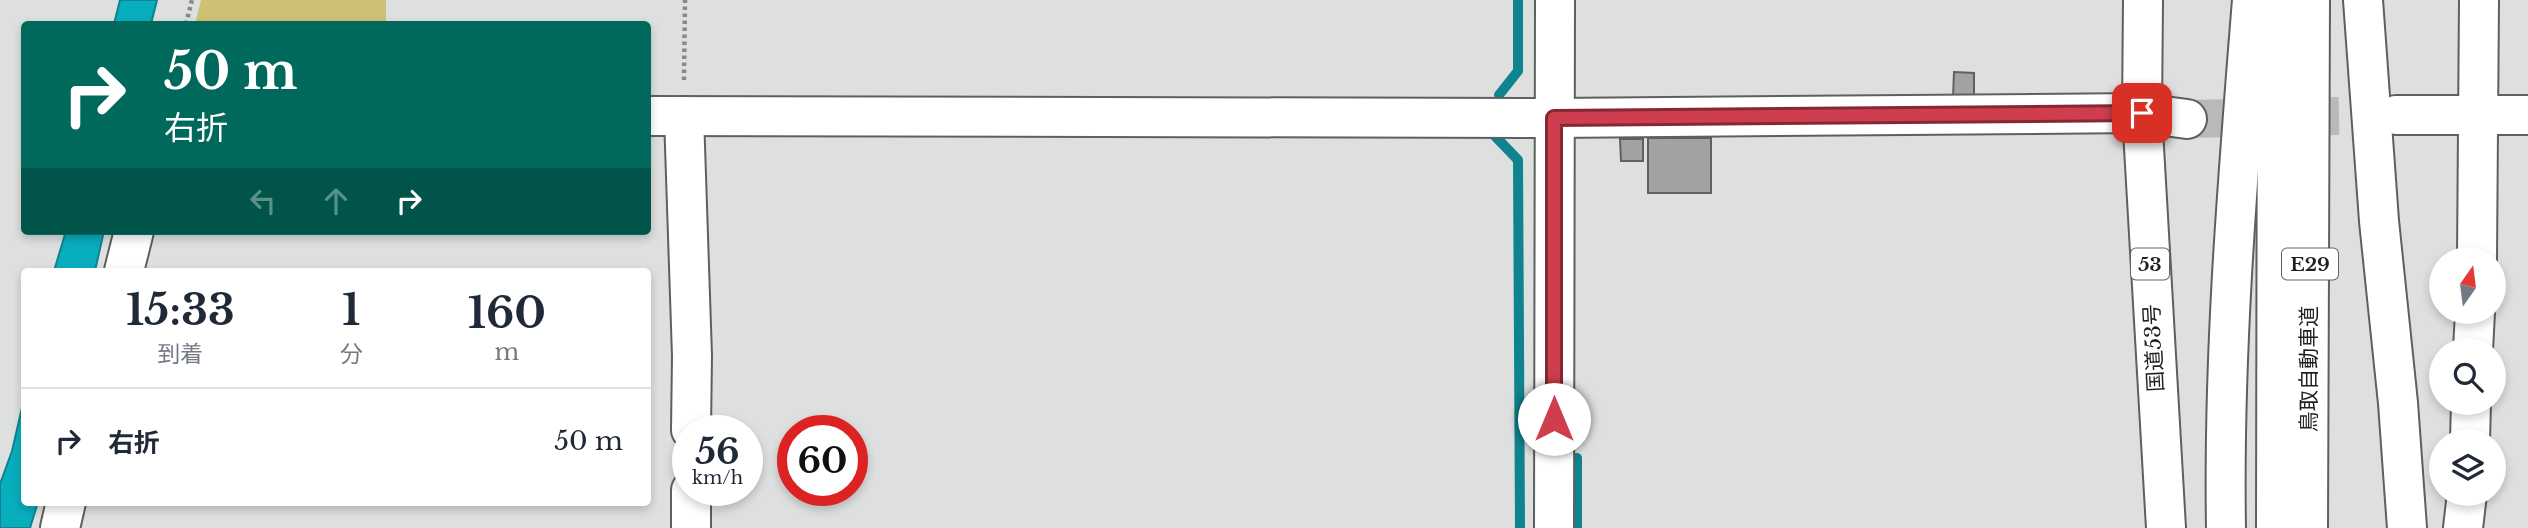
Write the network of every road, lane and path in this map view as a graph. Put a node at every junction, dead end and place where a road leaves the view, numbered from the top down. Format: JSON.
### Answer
{"nodes":[{"id":1,"x":192,"y":0,"type":"edge"},
{"id":2,"x":685,"y":0,"type":"edge"},
{"id":3,"x":1555,"y":0,"type":"edge"},
{"id":4,"x":2143,"y":0,"type":"edge"},
{"id":5,"x":2252,"y":0,"type":"edge"},
{"id":6,"x":2277,"y":0,"type":"edge"},
{"id":7,"x":2310,"y":0,"type":"edge"},
{"id":8,"x":2362,"y":0,"type":"edge"},
{"id":9,"x":2479,"y":0,"type":"edge"},
{"id":10,"x":187,"y":21,"type":"edge"},
{"id":11,"x":2142,"y":113,"type":"junction"},
{"id":12,"x":2396,"y":115,"type":"tunnel mouth"},
{"id":13,"x":2528,"y":115,"type":"edge"},
{"id":14,"x":666,"y":116,"type":"edge"},
{"id":15,"x":2478,"y":116,"type":"junction"},
{"id":16,"x":1554,"y":118,"type":"junction"},
{"id":17,"x":2187,"y":119,"type":"tunnel mouth"},
{"id":18,"x":133,"y":235,"type":"edge"},
{"id":19,"x":2477,"y":247,"type":"edge"},
{"id":20,"x":125,"y":268,"type":"edge"},
{"id":21,"x":690,"y":415,"type":"edge"},
{"id":22,"x":65,"y":506,"type":"edge"},
{"id":23,"x":691,"y":506,"type":"edge"},
{"id":24,"x":2466,"y":506,"type":"edge"},
{"id":25,"x":60,"y":528,"type":"edge"},
{"id":26,"x":691,"y":528,"type":"edge"},
{"id":27,"x":1554,"y":528,"type":"edge"},
{"id":28,"x":2166,"y":528,"type":"edge"},
{"id":29,"x":2226,"y":528,"type":"edge"},
{"id":30,"x":2276,"y":528,"type":"edge"},
{"id":31,"x":2308,"y":528,"type":"edge"},
{"id":32,"x":2407,"y":528,"type":"edge"},
{"id":33,"x":2463,"y":528,"type":"edge"}],
"edges":[{"from":1,"to":10,"type":"path"},
{"from":2,"to":14,"type":"path"},
{"from":3,"to":16,"type":"main road"},
{"from":4,"to":11,"type":"main road","name":"国道53号","number":"53"},
{"from":5,"to":29,"type":"main road"},
{"from":6,"to":30,"type":"main road","name":"鳥取自動車道","number":"E29"},
{"from":7,"to":31,"type":"main road","name":"鳥取自動車道","number":"E29"},
{"from":8,"to":32,"type":"main road"},
{"from":9,"to":15,"type":"main road"},
{"from":11,"to":16,"type":"main road"},
{"from":11,"to":17,"type":"main road"},
{"from":11,"to":28,"type":"main road","name":"国道53号","number":"53"},
{"from":12,"to":15,"type":"main road"},
{"from":13,"to":15,"type":"main road"},
{"from":14,"to":16,"type":"main road"},
{"from":14,"to":21,"type":"main road"},
{"from":15,"to":19,"type":"main road"},
{"from":16,"to":27,"type":"main road"},
{"from":18,"to":20,"type":"main road"},
{"from":22,"to":25,"type":"main road"},
{"from":23,"to":26,"type":"main road"},
{"from":24,"to":33,"type":"main road"}]}
